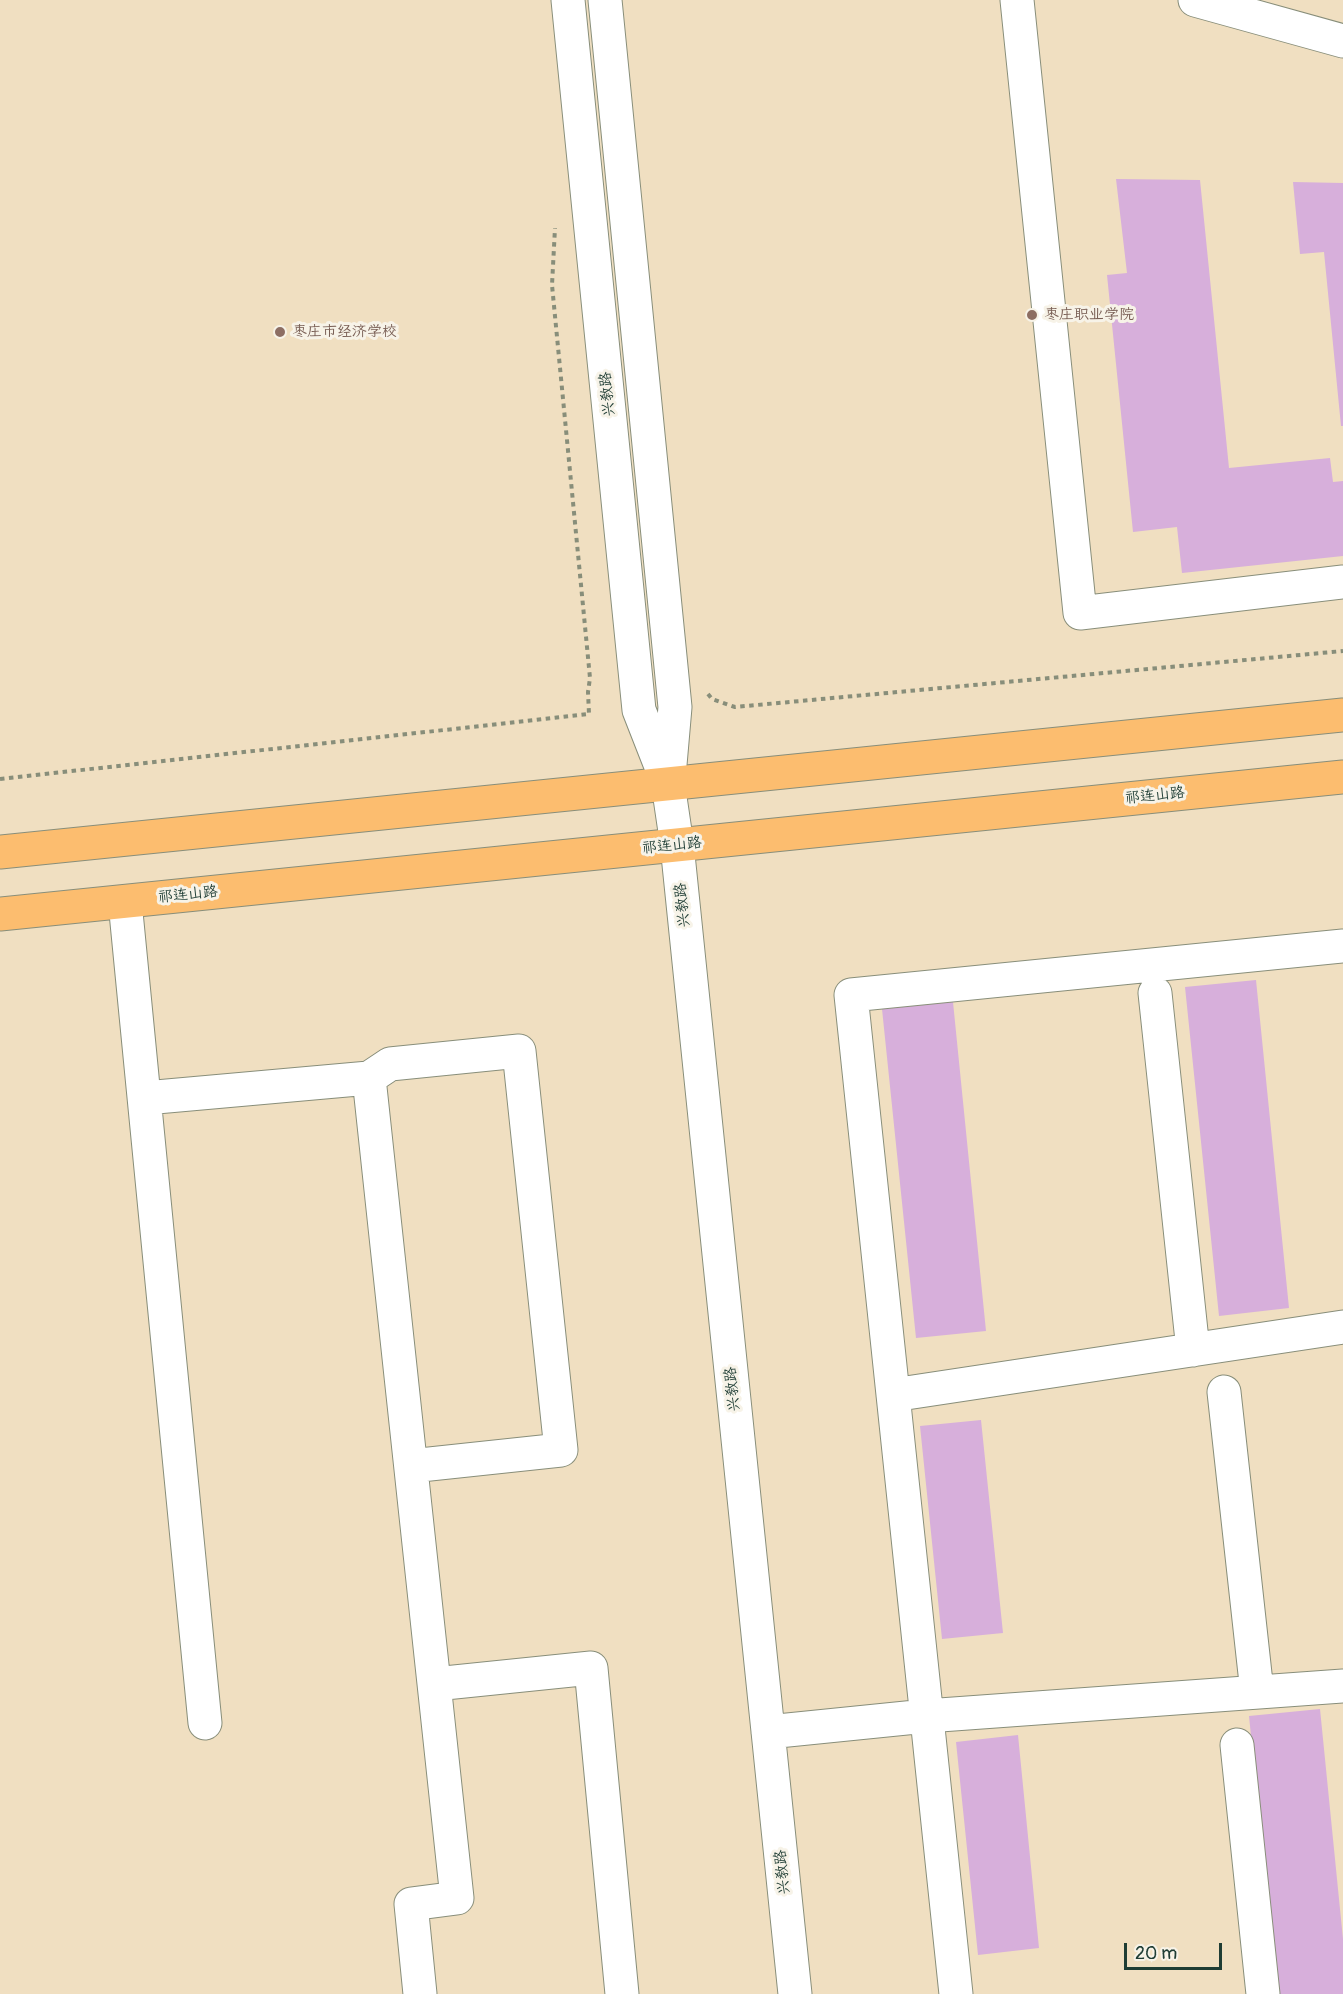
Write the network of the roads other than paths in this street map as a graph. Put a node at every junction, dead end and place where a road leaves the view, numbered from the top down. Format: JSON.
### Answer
{"nodes":[{"id":1,"x":568,"y":0,"type":"edge"},
{"id":2,"x":605,"y":0,"type":"edge"},
{"id":3,"x":1017,"y":0,"type":"edge"},
{"id":4,"x":1195,"y":0,"type":"edge"},
{"id":5,"x":1343,"y":42,"type":"edge"},
{"id":6,"x":1343,"y":582,"type":"edge"},
{"id":7,"x":1343,"y":715,"type":"edge"},
{"id":8,"x":1343,"y":777,"type":"edge"},
{"id":9,"x":668,"y":784,"type":"junction"},
{"id":10,"x":677,"y":845,"type":"junction"},
{"id":11,"x":0,"y":852,"type":"edge"},
{"id":12,"x":125,"y":902,"type":"junction"},
{"id":13,"x":0,"y":914,"type":"edge"},
{"id":14,"x":1343,"y":946,"type":"edge"},
{"id":15,"x":1155,"y":993,"type":"dead end"},
{"id":16,"x":369,"y":1078,"type":"junction"},
{"id":17,"x":145,"y":1098,"type":"junction"},
{"id":18,"x":1343,"y":1328,"type":"edge"},
{"id":19,"x":1193,"y":1350,"type":"junction"},
{"id":20,"x":1224,"y":1392,"type":"dead end"},
{"id":21,"x":893,"y":1395,"type":"junction"},
{"id":22,"x":411,"y":1466,"type":"junction"},
{"id":23,"x":435,"y":1684,"type":"junction"},
{"id":24,"x":1343,"y":1686,"type":"edge"},
{"id":25,"x":1257,"y":1692,"type":"junction"},
{"id":26,"x":926,"y":1716,"type":"junction"},
{"id":27,"x":205,"y":1723,"type":"dead end"},
{"id":28,"x":768,"y":1732,"type":"junction"},
{"id":29,"x":1237,"y":1745,"type":"dead end"},
{"id":30,"x":420,"y":1994,"type":"edge"},
{"id":31,"x":622,"y":1994,"type":"edge"},
{"id":32,"x":795,"y":1994,"type":"edge"},
{"id":33,"x":956,"y":1994,"type":"edge"},
{"id":34,"x":1263,"y":1994,"type":"edge"}],
"edges":[{"from":1,"to":9,"type":"street","name":"兴教路"},
{"from":2,"to":9,"type":"street","name":"兴教路"},
{"from":3,"to":6,"type":"street"},
{"from":4,"to":5,"type":"street"},
{"from":7,"to":9,"type":"main road"},
{"from":8,"to":10,"type":"main road","name":"祁连山路"},
{"from":9,"to":10,"type":"street","name":"兴教路"},
{"from":9,"to":11,"type":"main road"},
{"from":10,"to":12,"type":"main road","name":"祁连山路"},
{"from":10,"to":28,"type":"street","name":"兴教路"},
{"from":12,"to":13,"type":"main road","name":"祁连山路"},
{"from":12,"to":17,"type":"street"},
{"from":14,"to":21,"type":"street"},
{"from":15,"to":19,"type":"street"},
{"from":16,"to":17,"type":"street"},
{"from":16,"to":22,"type":"street"},
{"from":16,"to":22,"type":"street"},
{"from":17,"to":27,"type":"street"},
{"from":18,"to":19,"type":"street"},
{"from":19,"to":21,"type":"street"},
{"from":20,"to":25,"type":"street"},
{"from":21,"to":26,"type":"street"},
{"from":22,"to":23,"type":"street"},
{"from":23,"to":30,"type":"street"},
{"from":23,"to":31,"type":"street"},
{"from":24,"to":25,"type":"street"},
{"from":25,"to":26,"type":"street"},
{"from":26,"to":28,"type":"street"},
{"from":26,"to":33,"type":"street"},
{"from":28,"to":32,"type":"street","name":"兴教路"},
{"from":29,"to":34,"type":"street"}]}
